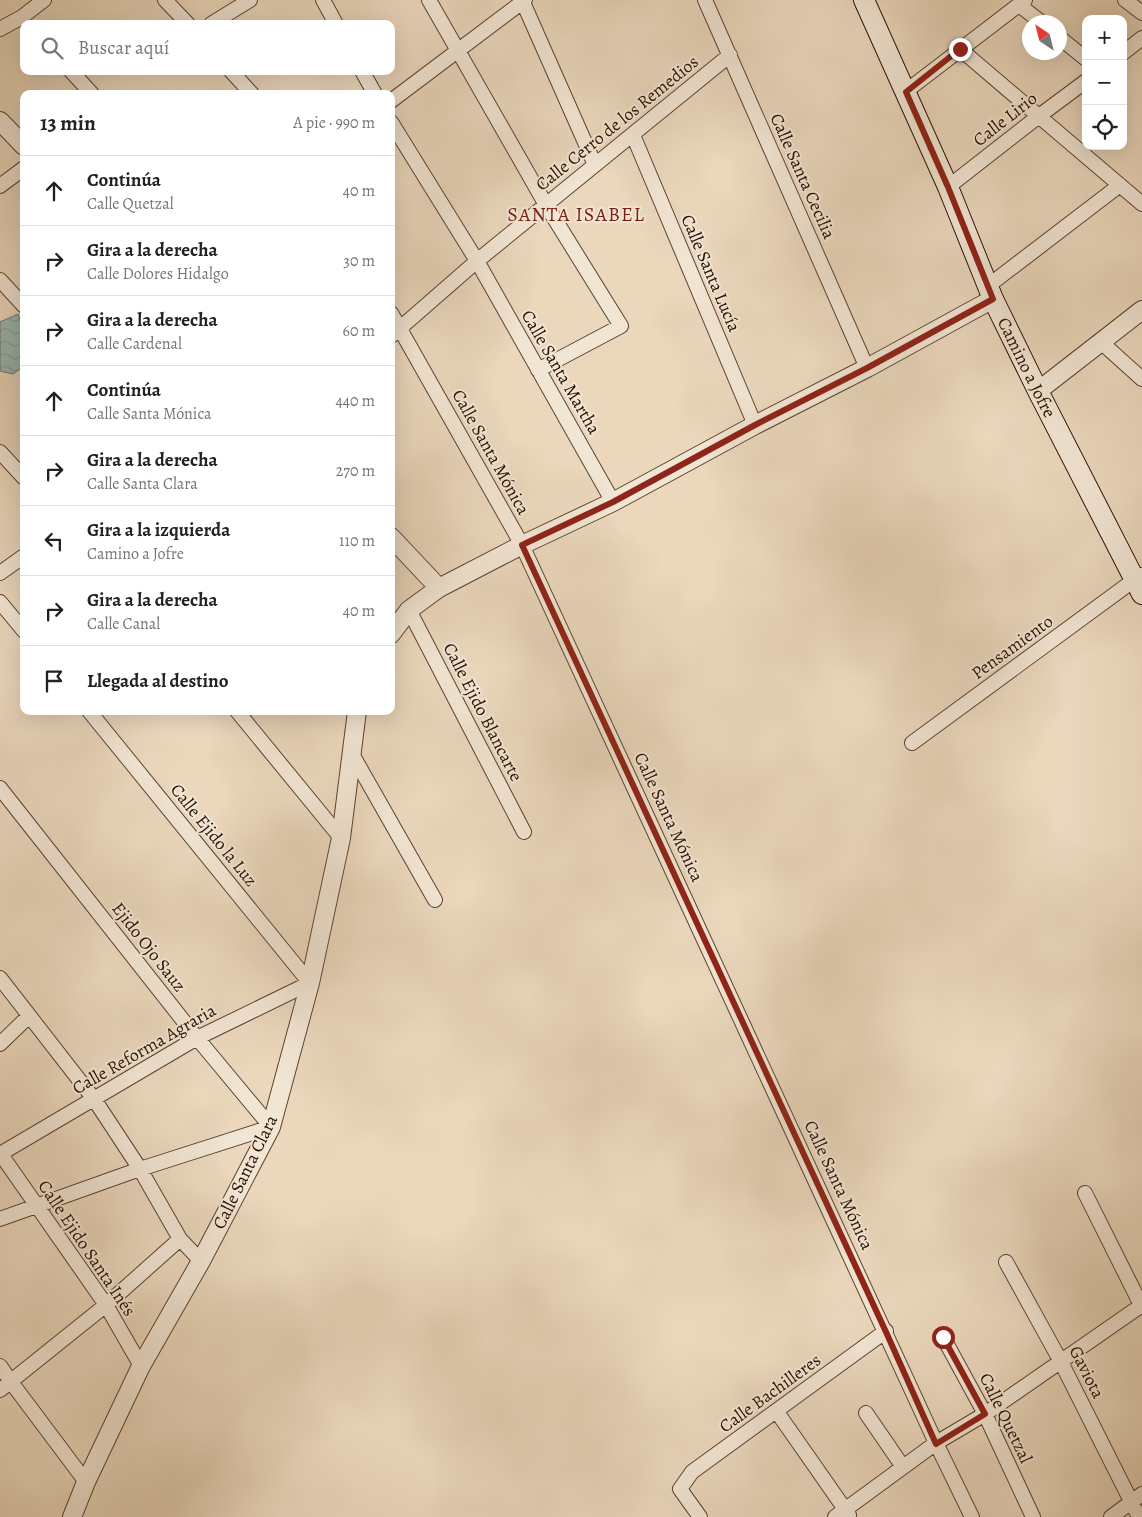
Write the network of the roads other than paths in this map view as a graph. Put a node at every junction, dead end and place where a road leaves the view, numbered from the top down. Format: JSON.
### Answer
{"nodes":[{"id":1,"x":165,"y":0,"type":"edge"},
{"id":2,"x":250,"y":0,"type":"edge"},
{"id":3,"x":323,"y":0,"type":"edge"},
{"id":4,"x":429,"y":0,"type":"edge"},
{"id":5,"x":705,"y":0,"type":"edge"},
{"id":6,"x":864,"y":0,"type":"edge"},
{"id":7,"x":1125,"y":0,"type":"edge"},
{"id":8,"x":42,"y":1,"type":"edge"},
{"id":9,"x":523,"y":1,"type":"edge"},
{"id":10,"x":1022,"y":2,"type":"edge"},
{"id":11,"x":1142,"y":13,"type":"edge"},
{"id":12,"x":1034,"y":15,"type":"edge"},
{"id":13,"x":26,"y":20,"type":"edge"},
{"id":14,"x":184,"y":20,"type":"edge"},
{"id":15,"x":217,"y":20,"type":"edge"},
{"id":16,"x":334,"y":20,"type":"edge"},
{"id":17,"x":20,"y":23,"type":"edge"},
{"id":18,"x":0,"y":29,"type":"edge"},
{"id":19,"x":1142,"y":38,"type":"edge"},
{"id":20,"x":1067,"y":44,"type":"edge"},
{"id":21,"x":960,"y":49,"type":"junction"},
{"id":22,"x":1127,"y":50,"type":"edge"},
{"id":23,"x":457,"y":51,"type":"junction"},
{"id":24,"x":730,"y":55,"type":"junction"},
{"id":25,"x":1082,"y":56,"type":"edge"},
{"id":26,"x":75,"y":75,"type":"edge"},
{"id":27,"x":235,"y":75,"type":"edge"},
{"id":28,"x":364,"y":75,"type":"edge"},
{"id":29,"x":1082,"y":84,"type":"edge"},
{"id":30,"x":88,"y":90,"type":"edge"},
{"id":31,"x":248,"y":90,"type":"edge"},
{"id":32,"x":373,"y":90,"type":"edge"},
{"id":33,"x":906,"y":92,"type":"junction"},
{"id":34,"x":395,"y":98,"type":"edge"},
{"id":35,"x":1039,"y":116,"type":"junction"},
{"id":36,"x":0,"y":121,"type":"edge"},
{"id":37,"x":395,"y":128,"type":"edge"},
{"id":38,"x":632,"y":135,"type":"junction"},
{"id":39,"x":20,"y":142,"type":"edge"},
{"id":40,"x":595,"y":165,"type":"junction"},
{"id":41,"x":20,"y":171,"type":"edge"},
{"id":42,"x":1120,"y":185,"type":"junction"},
{"id":43,"x":0,"y":186,"type":"edge"},
{"id":44,"x":948,"y":187,"type":"junction"},
{"id":45,"x":1142,"y":204,"type":"edge"},
{"id":46,"x":546,"y":205,"type":"junction"},
{"id":47,"x":477,"y":261,"type":"junction"},
{"id":48,"x":0,"y":280,"type":"edge"},
{"id":49,"x":990,"y":293,"type":"junction"},
{"id":50,"x":20,"y":302,"type":"edge"},
{"id":51,"x":1142,"y":310,"type":"edge"},
{"id":52,"x":396,"y":332,"type":"edge"},
{"id":53,"x":1101,"y":342,"type":"junction"},
{"id":54,"x":867,"y":368,"type":"junction"},
{"id":55,"x":538,"y":370,"type":"junction"},
{"id":56,"x":1142,"y":379,"type":"edge"},
{"id":57,"x":1038,"y":392,"type":"junction"},
{"id":58,"x":755,"y":425,"type":"junction"},
{"id":59,"x":0,"y":452,"type":"edge"},
{"id":60,"x":20,"y":474,"type":"edge"},
{"id":61,"x":613,"y":502,"type":"junction"},
{"id":62,"x":395,"y":541,"type":"edge"},
{"id":63,"x":522,"y":545,"type":"junction"},
{"id":64,"x":20,"y":559,"type":"edge"},
{"id":65,"x":0,"y":573,"type":"edge"},
{"id":66,"x":1140,"y":583,"type":"edge"},
{"id":67,"x":439,"y":588,"type":"junction"},
{"id":68,"x":0,"y":602,"type":"edge"},
{"id":69,"x":409,"y":610,"type":"junction"},
{"id":70,"x":20,"y":626,"type":"edge"},
{"id":71,"x":395,"y":629,"type":"edge"},
{"id":72,"x":92,"y":715,"type":"edge"},
{"id":73,"x":240,"y":715,"type":"edge"},
{"id":74,"x":357,"y":715,"type":"edge"},
{"id":75,"x":912,"y":743,"type":"dead end"},
{"id":76,"x":352,"y":754,"type":"junction"},
{"id":77,"x":0,"y":788,"type":"edge"},
{"id":78,"x":524,"y":832,"type":"dead end"},
{"id":79,"x":341,"y":838,"type":"junction"},
{"id":80,"x":435,"y":900,"type":"dead end"},
{"id":81,"x":0,"y":978,"type":"edge"},
{"id":82,"x":310,"y":983,"type":"junction"},
{"id":83,"x":29,"y":1016,"type":"junction"},
{"id":84,"x":197,"y":1038,"type":"junction"},
{"id":85,"x":0,"y":1044,"type":"edge"},
{"id":86,"x":94,"y":1099,"type":"junction"},
{"id":87,"x":271,"y":1127,"type":"junction"},
{"id":88,"x":0,"y":1153,"type":"edge"},
{"id":89,"x":140,"y":1169,"type":"junction"},
{"id":90,"x":1085,"y":1193,"type":"dead end"},
{"id":91,"x":36,"y":1205,"type":"junction"},
{"id":92,"x":0,"y":1218,"type":"edge"},
{"id":93,"x":180,"y":1239,"type":"junction"},
{"id":94,"x":201,"y":1261,"type":"junction"},
{"id":95,"x":1006,"y":1262,"type":"dead end"},
{"id":96,"x":106,"y":1305,"type":"junction"},
{"id":97,"x":1142,"y":1306,"type":"edge"},
{"id":98,"x":886,"y":1332,"type":"junction"},
{"id":99,"x":943,"y":1337,"type":"dead end"},
{"id":100,"x":1060,"y":1360,"type":"junction"},
{"id":101,"x":0,"y":1366,"type":"edge"},
{"id":102,"x":141,"y":1366,"type":"junction"},
{"id":103,"x":5,"y":1386,"type":"edge"},
{"id":104,"x":777,"y":1412,"type":"junction"},
{"id":105,"x":866,"y":1413,"type":"dead end"},
{"id":106,"x":985,"y":1414,"type":"junction"},
{"id":107,"x":936,"y":1444,"type":"junction"},
{"id":108,"x":903,"y":1468,"type":"junction"},
{"id":109,"x":86,"y":1482,"type":"junction"},
{"id":110,"x":1137,"y":1498,"type":"edge"},
{"id":111,"x":844,"y":1514,"type":"edge"},
{"id":112,"x":72,"y":1517,"type":"edge"},
{"id":113,"x":700,"y":1517,"type":"edge"},
{"id":114,"x":972,"y":1517,"type":"edge"},
{"id":115,"x":1033,"y":1517,"type":"edge"},
{"id":116,"x":1111,"y":1517,"type":"edge"},
{"id":117,"x":1139,"y":1517,"type":"edge"}],
"edges":[{"from":1,"to":14,"type":"street"},
{"from":2,"to":15,"type":"street"},
{"from":3,"to":16,"type":"street"},
{"from":4,"to":23,"type":"street"},
{"from":5,"to":24,"type":"street","name":"Calle Santa Cecilia"},
{"from":6,"to":33,"type":"main road","name":"Camino a Jofre"},
{"from":7,"to":11,"type":"street"},
{"from":8,"to":13,"type":"street"},
{"from":9,"to":23,"type":"street"},
{"from":9,"to":40,"type":"street"},
{"from":10,"to":12,"type":"street"},
{"from":10,"to":21,"type":"street"},
{"from":17,"to":18,"type":"street"},
{"from":19,"to":22,"type":"street"},
{"from":20,"to":25,"type":"street"},
{"from":21,"to":33,"type":"street"},
{"from":21,"to":35,"type":"street"},
{"from":23,"to":34,"type":"street"},
{"from":23,"to":46,"type":"street"},
{"from":24,"to":38,"type":"street","name":"Calle Cerro de los Remedios"},
{"from":24,"to":54,"type":"street","name":"Calle Santa Cecilia"},
{"from":26,"to":30,"type":"street"},
{"from":27,"to":31,"type":"street"},
{"from":28,"to":32,"type":"street"},
{"from":29,"to":35,"type":"street","name":"Calle Lirio"},
{"from":33,"to":44,"type":"main road","name":"Camino a Jofre"},
{"from":35,"to":42,"type":"street"},
{"from":35,"to":44,"type":"street","name":"Calle Lirio"},
{"from":36,"to":39,"type":"street"},
{"from":37,"to":47,"type":"street","name":"Calle Santa Martha"},
{"from":38,"to":40,"type":"street","name":"Calle Cerro de los Remedios"},
{"from":38,"to":58,"type":"street","name":"Calle Santa Lucía"},
{"from":40,"to":46,"type":"street","name":"Calle Cerro de los Remedios"},
{"from":41,"to":43,"type":"street"},
{"from":42,"to":45,"type":"street"},
{"from":42,"to":49,"type":"street"},
{"from":44,"to":49,"type":"main road","name":"Camino a Jofre"},
{"from":46,"to":47,"type":"street","name":"Calle Cerro de los Remedios"},
{"from":46,"to":55,"type":"street"},
{"from":47,"to":52,"type":"street","name":"Calle Cerro de los Remedios"},
{"from":47,"to":55,"type":"street","name":"Calle Santa Martha"},
{"from":48,"to":50,"type":"street"},
{"from":49,"to":54,"type":"street"},
{"from":49,"to":57,"type":"main road","name":"Camino a Jofre"},
{"from":51,"to":53,"type":"street"},
{"from":52,"to":63,"type":"street","name":"Calle Santa Mónica"},
{"from":53,"to":56,"type":"street"},
{"from":53,"to":57,"type":"street"},
{"from":54,"to":58,"type":"street"},
{"from":55,"to":61,"type":"street","name":"Calle Santa Martha"},
{"from":57,"to":66,"type":"main road","name":"Camino a Jofre"},
{"from":58,"to":61,"type":"street"},
{"from":59,"to":60,"type":"street"},
{"from":61,"to":63,"type":"street"},
{"from":62,"to":67,"type":"street"},
{"from":63,"to":67,"type":"street"},
{"from":63,"to":98,"type":"street","name":"Calle Santa Mónica"},
{"from":64,"to":65,"type":"street"},
{"from":66,"to":75,"type":"street","name":"Pensamiento"},
{"from":67,"to":69,"type":"street"},
{"from":68,"to":70,"type":"street"},
{"from":69,"to":71,"type":"street"},
{"from":69,"to":78,"type":"street","name":"Calle Ejido Blancarte"},
{"from":72,"to":82,"type":"street","name":"Calle Ejido la Luz"},
{"from":73,"to":79,"type":"street"},
{"from":74,"to":76,"type":"street","name":"Calle Santa Clara"},
{"from":76,"to":79,"type":"street","name":"Calle Santa Clara"},
{"from":76,"to":80,"type":"street"},
{"from":77,"to":84,"type":"street","name":"Ejido Ojo Sauz"},
{"from":79,"to":82,"type":"street","name":"Calle Santa Clara"},
{"from":81,"to":83,"type":"street"},
{"from":82,"to":84,"type":"street","name":"Calle Reforma Agraria"},
{"from":82,"to":87,"type":"street","name":"Calle Santa Clara"},
{"from":83,"to":85,"type":"street"},
{"from":83,"to":86,"type":"street"},
{"from":84,"to":86,"type":"street","name":"Calle Reforma Agraria"},
{"from":84,"to":87,"type":"street","name":"Ejido Ojo Sauz"},
{"from":86,"to":88,"type":"street","name":"Calle Reforma Agraria"},
{"from":86,"to":89,"type":"street"},
{"from":87,"to":89,"type":"street"},
{"from":87,"to":94,"type":"street","name":"Calle Santa Clara"},
{"from":88,"to":91,"type":"street","name":"Calle Ejido Santa Inés"},
{"from":89,"to":91,"type":"street"},
{"from":89,"to":93,"type":"street"},
{"from":90,"to":97,"type":"street"},
{"from":91,"to":92,"type":"street"},
{"from":91,"to":96,"type":"street","name":"Calle Ejido Santa Inés"},
{"from":93,"to":94,"type":"street"},
{"from":93,"to":96,"type":"street"},
{"from":94,"to":102,"type":"street","name":"Calle Santa Clara"},
{"from":95,"to":100,"type":"street","name":"Gaviota"},
{"from":96,"to":102,"type":"street","name":"Calle Ejido Santa Inés"},
{"from":96,"to":103,"type":"street"},
{"from":97,"to":100,"type":"street"},
{"from":98,"to":104,"type":"street","name":"Calle Bachilleres"},
{"from":98,"to":107,"type":"street","name":"Calle Santa Mónica"},
{"from":99,"to":106,"type":"street","name":"Calle Quetzal"},
{"from":100,"to":106,"type":"street"},
{"from":100,"to":110,"type":"street","name":"Gaviota"},
{"from":101,"to":103,"type":"street"},
{"from":102,"to":109,"type":"street","name":"Calle Santa Clara"},
{"from":103,"to":109,"type":"street"},
{"from":104,"to":111,"type":"street"},
{"from":104,"to":113,"type":"street","name":"Calle Bachilleres"},
{"from":105,"to":108,"type":"street"},
{"from":106,"to":107,"type":"street"},
{"from":106,"to":115,"type":"street","name":"Calle Quetzal"},
{"from":107,"to":108,"type":"street"},
{"from":107,"to":114,"type":"street","name":"Calle Santa Mónica"},
{"from":108,"to":111,"type":"street"},
{"from":109,"to":112,"type":"street","name":"Calle Santa Clara"},
{"from":110,"to":116,"type":"street"},
{"from":110,"to":117,"type":"street","name":"Gaviota"}]}
